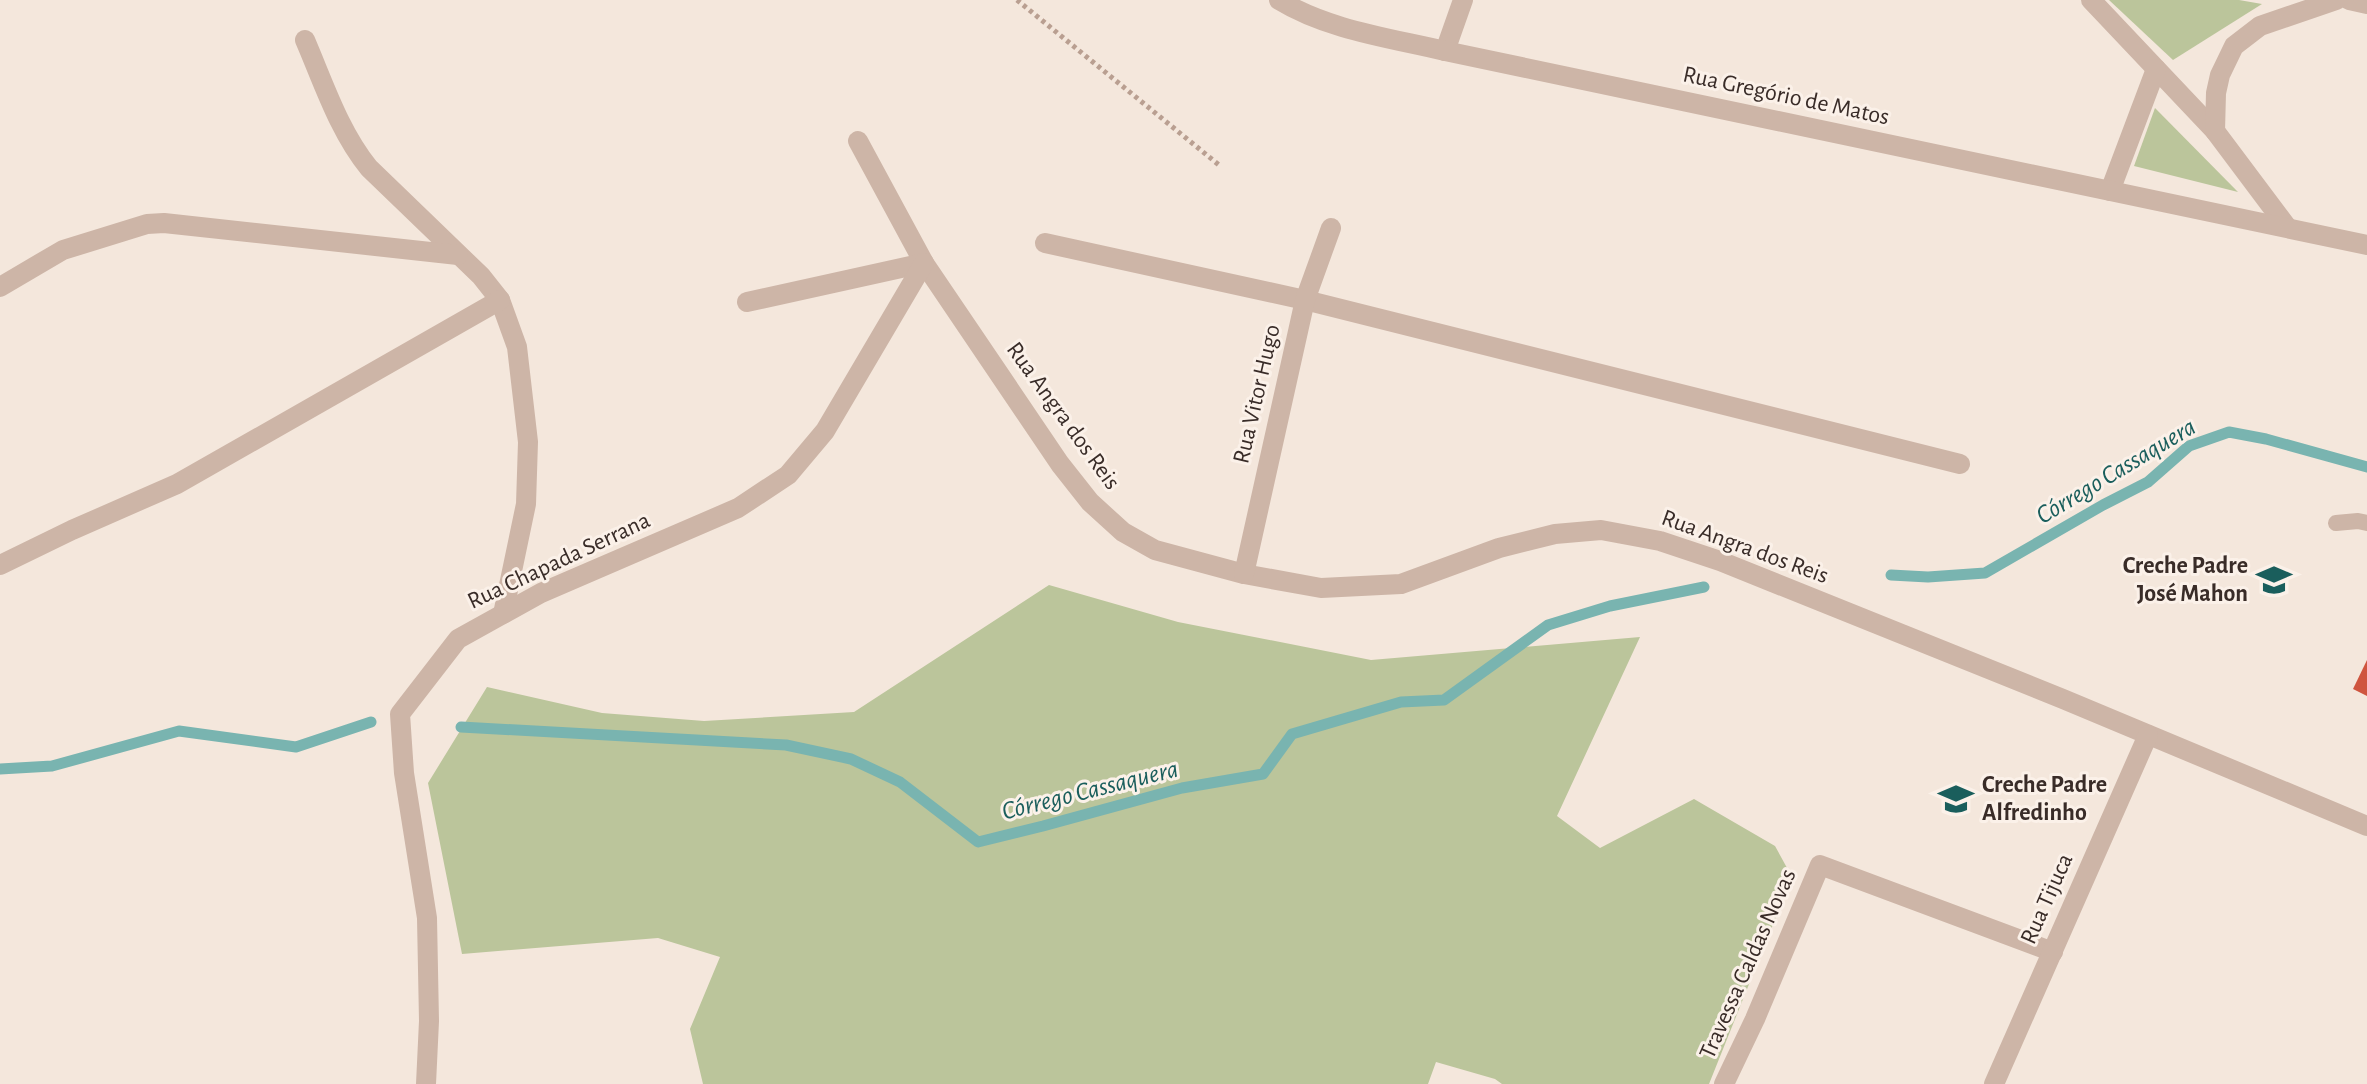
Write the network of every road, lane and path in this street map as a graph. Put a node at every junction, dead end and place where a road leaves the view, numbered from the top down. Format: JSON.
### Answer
{"nodes":[{"id":1,"x":1017,"y":0,"type":"edge"},
{"id":2,"x":1279,"y":0,"type":"edge"},
{"id":3,"x":1463,"y":0,"type":"edge"},
{"id":4,"x":2091,"y":0,"type":"edge"},
{"id":5,"x":2336,"y":0,"type":"edge"},
{"id":6,"x":2349,"y":0,"type":"edge"},
{"id":7,"x":2367,"y":4,"type":"edge"},
{"id":8,"x":305,"y":40,"type":"dead end"},
{"id":9,"x":1445,"y":51,"type":"junction"},
{"id":10,"x":2156,"y":69,"type":"junction"},
{"id":11,"x":2215,"y":131,"type":"junction"},
{"id":12,"x":858,"y":141,"type":"dead end"},
{"id":13,"x":1219,"y":165,"type":"dead end"},
{"id":14,"x":2110,"y":191,"type":"junction"},
{"id":15,"x":2287,"y":227,"type":"junction"},
{"id":16,"x":1331,"y":228,"type":"dead end"},
{"id":17,"x":1045,"y":243,"type":"dead end"},
{"id":18,"x":2367,"y":245,"type":"edge"},
{"id":19,"x":458,"y":255,"type":"junction"},
{"id":20,"x":924,"y":263,"type":"junction"},
{"id":21,"x":0,"y":287,"type":"edge"},
{"id":22,"x":500,"y":300,"type":"junction"},
{"id":23,"x":1305,"y":300,"type":"junction"},
{"id":24,"x":747,"y":302,"type":"dead end"},
{"id":25,"x":1960,"y":464,"type":"dead end"},
{"id":26,"x":2336,"y":523,"type":"dead end"},
{"id":27,"x":2367,"y":523,"type":"edge"},
{"id":28,"x":0,"y":565,"type":"edge"},
{"id":29,"x":1244,"y":574,"type":"junction"},
{"id":30,"x":503,"y":614,"type":"junction"},
{"id":31,"x":2148,"y":735,"type":"junction"},
{"id":32,"x":2367,"y":826,"type":"edge"},
{"id":33,"x":2053,"y":952,"type":"junction"},
{"id":34,"x":426,"y":1084,"type":"edge"},
{"id":35,"x":1724,"y":1084,"type":"edge"},
{"id":36,"x":1994,"y":1084,"type":"edge"}],
"edges":[{"from":1,"to":13,"type":"path"},
{"from":2,"to":9,"type":"street","name":"Rua Gregório de Matos"},
{"from":3,"to":9,"type":"street"},
{"from":4,"to":10,"type":"street"},
{"from":5,"to":11,"type":"street"},
{"from":6,"to":7,"type":"street"},
{"from":8,"to":19,"type":"street"},
{"from":9,"to":14,"type":"street","name":"Rua Gregório de Matos"},
{"from":10,"to":11,"type":"street"},
{"from":10,"to":14,"type":"street"},
{"from":11,"to":15,"type":"street"},
{"from":12,"to":20,"type":"street","name":"Rua Angra dos Reis"},
{"from":14,"to":15,"type":"street","name":"Rua Gregório de Matos"},
{"from":15,"to":18,"type":"street","name":"Rua Gregório de Matos"},
{"from":16,"to":23,"type":"street","name":"Rua Vitor Hugo"},
{"from":17,"to":23,"type":"street"},
{"from":19,"to":21,"type":"street"},
{"from":19,"to":22,"type":"street"},
{"from":20,"to":24,"type":"street"},
{"from":20,"to":29,"type":"street","name":"Rua Angra dos Reis"},
{"from":20,"to":30,"type":"street","name":"Rua Chapada Serrana"},
{"from":22,"to":28,"type":"street"},
{"from":22,"to":30,"type":"street"},
{"from":23,"to":25,"type":"street"},
{"from":23,"to":29,"type":"street","name":"Rua Vitor Hugo"},
{"from":26,"to":27,"type":"lane"},
{"from":29,"to":31,"type":"street","name":"Rua Angra dos Reis"},
{"from":30,"to":34,"type":"street","name":"Rua Chapada Serrana"},
{"from":31,"to":32,"type":"street","name":"Rua Angra dos Reis"},
{"from":31,"to":33,"type":"street","name":"Rua Tijuca"},
{"from":33,"to":35,"type":"street","name":"Travessa Caldas Novas"},
{"from":33,"to":36,"type":"street","name":"Rua Tijuca"}]}
